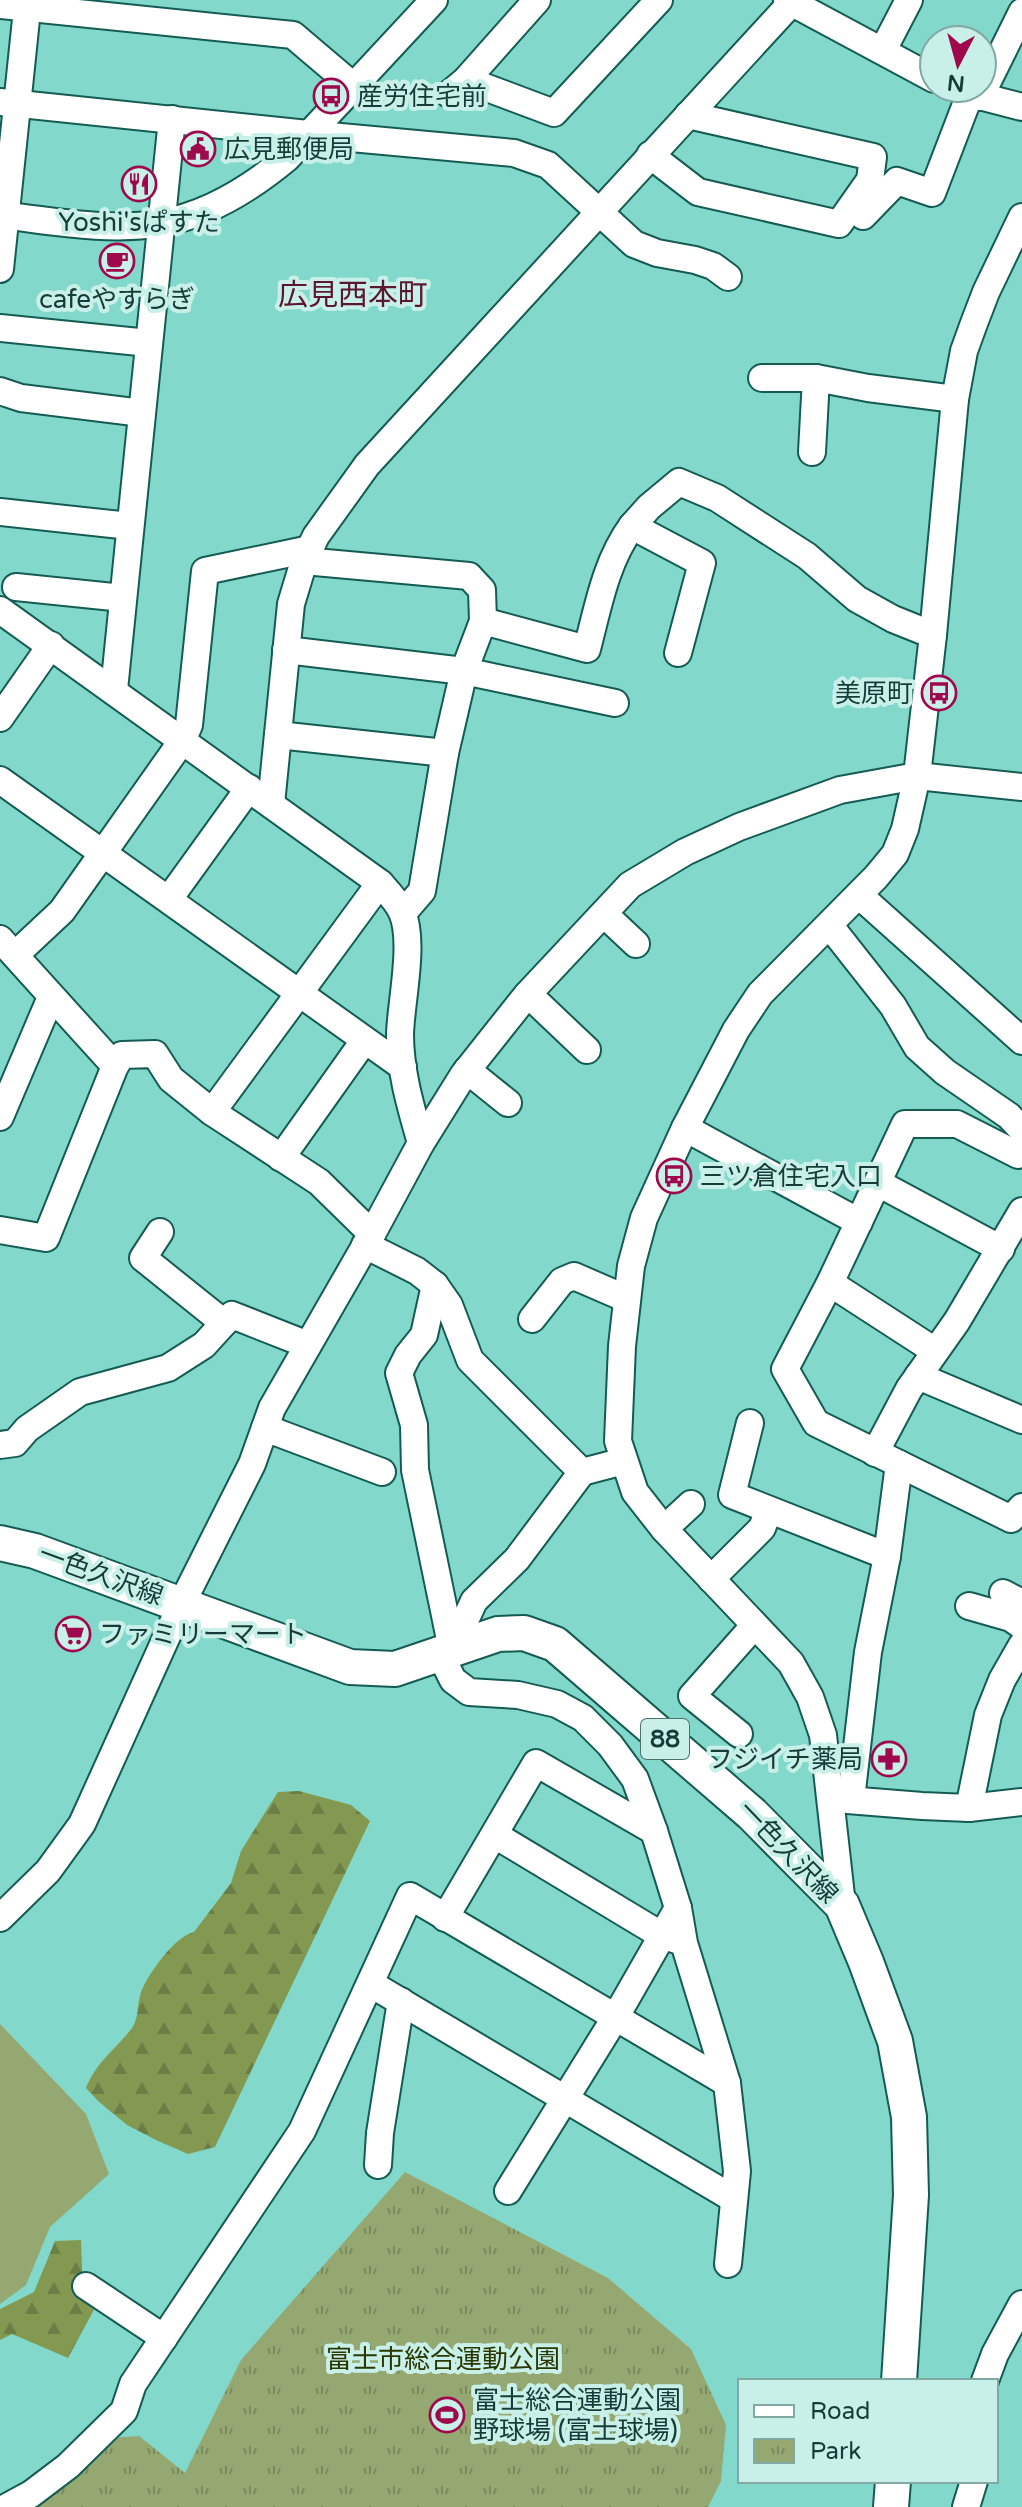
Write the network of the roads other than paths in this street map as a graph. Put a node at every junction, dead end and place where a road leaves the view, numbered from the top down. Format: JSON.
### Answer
{"nodes":[{"id":1,"x":434,"y":0,"type":"edge"},
{"id":2,"x":537,"y":0,"type":"edge"},
{"id":3,"x":659,"y":0,"type":"edge"},
{"id":4,"x":909,"y":0,"type":"edge"},
{"id":5,"x":791,"y":1,"type":"edge"},
{"id":6,"x":27,"y":4,"type":"edge"},
{"id":7,"x":0,"y":5,"type":"edge"},
{"id":8,"x":1022,"y":12,"type":"edge"},
{"id":9,"x":998,"y":49,"type":"edge"},
{"id":10,"x":883,"y":50,"type":"junction"},
{"id":11,"x":918,"y":70,"type":"edge"},
{"id":12,"x":353,"y":86,"type":"junction"},
{"id":13,"x":998,"y":101,"type":"edge"},
{"id":14,"x":9,"y":103,"type":"edge"},
{"id":15,"x":965,"y":104,"type":"edge"},
{"id":16,"x":1022,"y":107,"type":"edge"},
{"id":17,"x":688,"y":115,"type":"junction"},
{"id":18,"x":172,"y":119,"type":"junction"},
{"id":19,"x":308,"y":134,"type":"junction"},
{"id":20,"x":650,"y":155,"type":"junction"},
{"id":21,"x":599,"y":213,"type":"junction"},
{"id":22,"x":3,"y":216,"type":"edge"},
{"id":23,"x":863,"y":216,"type":"dead end"},
{"id":24,"x":1022,"y":217,"type":"edge"},
{"id":25,"x":162,"y":223,"type":"junction"},
{"id":26,"x":0,"y":269,"type":"edge"},
{"id":27,"x":728,"y":277,"type":"dead end"},
{"id":28,"x":0,"y":328,"type":"edge"},
{"id":29,"x":149,"y":343,"type":"junction"},
{"id":30,"x":762,"y":378,"type":"dead end"},
{"id":31,"x":816,"y":378,"type":"junction"},
{"id":32,"x":0,"y":391,"type":"edge"},
{"id":33,"x":955,"y":399,"type":"junction"},
{"id":34,"x":142,"y":413,"type":"junction"},
{"id":35,"x":812,"y":452,"type":"dead end"},
{"id":36,"x":0,"y":512,"type":"edge"},
{"id":37,"x":130,"y":526,"type":"junction"},
{"id":38,"x":632,"y":526,"type":"junction"},
{"id":39,"x":307,"y":555,"type":"junction"},
{"id":40,"x":16,"y":587,"type":"dead end"},
{"id":41,"x":123,"y":598,"type":"junction"},
{"id":42,"x":0,"y":610,"type":"edge"},
{"id":43,"x":483,"y":621,"type":"junction"},
{"id":44,"x":933,"y":635,"type":"junction"},
{"id":45,"x":51,"y":645,"type":"junction"},
{"id":46,"x":286,"y":650,"type":"junction"},
{"id":47,"x":678,"y":653,"type":"dead end"},
{"id":48,"x":464,"y":671,"type":"junction"},
{"id":49,"x":114,"y":690,"type":"junction"},
{"id":50,"x":615,"y":703,"type":"dead end"},
{"id":51,"x":0,"y":718,"type":"edge"},
{"id":52,"x":278,"y":735,"type":"junction"},
{"id":53,"x":182,"y":741,"type":"junction"},
{"id":54,"x":445,"y":753,"type":"junction"},
{"id":55,"x":917,"y":776,"type":"junction"},
{"id":56,"x":0,"y":780,"type":"edge"},
{"id":57,"x":1022,"y":787,"type":"edge"},
{"id":58,"x":260,"y":796,"type":"junction"},
{"id":59,"x":102,"y":852,"type":"junction"},
{"id":60,"x":380,"y":883,"type":"junction"},
{"id":61,"x":860,"y":896,"type":"junction"},
{"id":62,"x":169,"y":899,"type":"junction"},
{"id":63,"x":403,"y":913,"type":"junction"},
{"id":64,"x":604,"y":914,"type":"junction"},
{"id":65,"x":830,"y":926,"type":"junction"},
{"id":66,"x":636,"y":944,"type":"dead end"},
{"id":67,"x":8,"y":947,"type":"edge"},
{"id":68,"x":298,"y":994,"type":"junction"},
{"id":69,"x":528,"y":994,"type":"junction"},
{"id":70,"x":51,"y":997,"type":"junction"},
{"id":71,"x":364,"y":1041,"type":"junction"},
{"id":72,"x":1022,"y":1041,"type":"edge"},
{"id":73,"x":587,"y":1050,"type":"dead end"},
{"id":74,"x":115,"y":1066,"type":"junction"},
{"id":75,"x":403,"y":1067,"type":"junction"},
{"id":76,"x":467,"y":1070,"type":"junction"},
{"id":77,"x":508,"y":1103,"type":"dead end"},
{"id":78,"x":212,"y":1112,"type":"junction"},
{"id":79,"x":0,"y":1117,"type":"edge"},
{"id":80,"x":685,"y":1128,"type":"junction"},
{"id":81,"x":421,"y":1143,"type":"junction"},
{"id":82,"x":1020,"y":1143,"type":"edge"},
{"id":83,"x":281,"y":1158,"type":"junction"},
{"id":84,"x":878,"y":1183,"type":"junction"},
{"id":85,"x":1022,"y":1211,"type":"edge"},
{"id":86,"x":859,"y":1222,"type":"junction"},
{"id":87,"x":0,"y":1230,"type":"edge"},
{"id":88,"x":160,"y":1232,"type":"dead end"},
{"id":89,"x":369,"y":1239,"type":"junction"},
{"id":90,"x":1010,"y":1245,"type":"edge"},
{"id":91,"x":830,"y":1283,"type":"junction"},
{"id":92,"x":435,"y":1285,"type":"junction"},
{"id":93,"x":627,"y":1299,"type":"junction"},
{"id":94,"x":532,"y":1319,"type":"dead end"},
{"id":95,"x":224,"y":1323,"type":"junction"},
{"id":96,"x":308,"y":1345,"type":"junction"},
{"id":97,"x":935,"y":1351,"type":"junction"},
{"id":98,"x":918,"y":1376,"type":"junction"},
{"id":99,"x":750,"y":1423,"type":"dead end"},
{"id":100,"x":1021,"y":1427,"type":"edge"},
{"id":101,"x":265,"y":1428,"type":"junction"},
{"id":102,"x":0,"y":1445,"type":"edge"},
{"id":103,"x":875,"y":1453,"type":"junction"},
{"id":104,"x":624,"y":1461,"type":"junction"},
{"id":105,"x":899,"y":1464,"type":"junction"},
{"id":106,"x":382,"y":1472,"type":"dead end"},
{"id":107,"x":582,"y":1472,"type":"junction"},
{"id":108,"x":691,"y":1504,"type":"dead end"},
{"id":109,"x":1022,"y":1507,"type":"edge"},
{"id":110,"x":769,"y":1510,"type":"junction"},
{"id":111,"x":664,"y":1529,"type":"junction"},
{"id":112,"x":0,"y":1543,"type":"edge"},
{"id":113,"x":887,"y":1556,"type":"junction"},
{"id":114,"x":711,"y":1579,"type":"junction"},
{"id":115,"x":181,"y":1605,"type":"junction"},
{"id":116,"x":969,"y":1606,"type":"dead end"},
{"id":117,"x":754,"y":1626,"type":"junction"},
{"id":118,"x":1022,"y":1626,"type":"edge"},
{"id":119,"x":1022,"y":1645,"type":"edge"},
{"id":120,"x":446,"y":1651,"type":"junction"},
{"id":121,"x":739,"y":1734,"type":"dead end"},
{"id":122,"x":841,"y":1799,"type":"junction"},
{"id":123,"x":1022,"y":1802,"type":"edge"},
{"id":124,"x":969,"y":1808,"type":"junction"},
{"id":125,"x":654,"y":1831,"type":"junction"},
{"id":126,"x":495,"y":1835,"type":"junction"},
{"id":127,"x":842,"y":1905,"type":"junction"},
{"id":128,"x":0,"y":1918,"type":"edge"},
{"id":129,"x":445,"y":1918,"type":"junction"},
{"id":130,"x":672,"y":1939,"type":"junction"},
{"id":131,"x":371,"y":1984,"type":"junction"},
{"id":132,"x":401,"y":2001,"type":"junction"},
{"id":133,"x":615,"y":2018,"type":"junction"},
{"id":134,"x":727,"y":2083,"type":"junction"},
{"id":135,"x":564,"y":2099,"type":"junction"},
{"id":136,"x":378,"y":2165,"type":"dead end"},
{"id":137,"x":508,"y":2191,"type":"dead end"},
{"id":138,"x":734,"y":2199,"type":"junction"},
{"id":139,"x":728,"y":2264,"type":"dead end"},
{"id":140,"x":86,"y":2286,"type":"dead end"},
{"id":141,"x":1022,"y":2304,"type":"edge"},
{"id":142,"x":164,"y":2338,"type":"junction"},
{"id":143,"x":899,"y":2379,"type":"edge"},
{"id":144,"x":986,"y":2379,"type":"edge"},
{"id":145,"x":893,"y":2483,"type":"edge"},
{"id":146,"x":973,"y":2483,"type":"edge"},
{"id":147,"x":7,"y":2507,"type":"edge"},
{"id":148,"x":891,"y":2507,"type":"edge"},
{"id":149,"x":966,"y":2507,"type":"edge"}],
"edges":[{"from":1,"to":12,"type":"street"},
{"from":2,"to":3,"type":"street"},
{"from":4,"to":10,"type":"street"},
{"from":5,"to":10,"type":"street"},
{"from":5,"to":17,"type":"street"},
{"from":6,"to":7,"type":"street"},
{"from":6,"to":12,"type":"street"},
{"from":6,"to":14,"type":"street"},
{"from":8,"to":9,"type":"street"},
{"from":10,"to":11,"type":"street"},
{"from":12,"to":19,"type":"street"},
{"from":13,"to":16,"type":"street"},
{"from":14,"to":18,"type":"street"},
{"from":14,"to":22,"type":"street"},
{"from":15,"to":23,"type":"street"},
{"from":17,"to":20,"type":"street"},
{"from":17,"to":20,"type":"street"},
{"from":18,"to":19,"type":"street"},
{"from":18,"to":25,"type":"street"},
{"from":19,"to":21,"type":"street"},
{"from":19,"to":25,"type":"street"},
{"from":20,"to":21,"type":"street"},
{"from":21,"to":27,"type":"street"},
{"from":21,"to":39,"type":"street"},
{"from":22,"to":25,"type":"street"},
{"from":22,"to":26,"type":"street"},
{"from":24,"to":33,"type":"street"},
{"from":25,"to":29,"type":"street"},
{"from":28,"to":29,"type":"street"},
{"from":29,"to":34,"type":"street"},
{"from":30,"to":31,"type":"street"},
{"from":31,"to":33,"type":"street"},
{"from":31,"to":35,"type":"street"},
{"from":32,"to":34,"type":"street"},
{"from":33,"to":44,"type":"street"},
{"from":34,"to":37,"type":"street"},
{"from":36,"to":37,"type":"street"},
{"from":37,"to":41,"type":"street"},
{"from":38,"to":43,"type":"street"},
{"from":38,"to":44,"type":"street"},
{"from":38,"to":47,"type":"street"},
{"from":39,"to":43,"type":"street"},
{"from":39,"to":46,"type":"street"},
{"from":39,"to":53,"type":"street"},
{"from":40,"to":41,"type":"street"},
{"from":41,"to":49,"type":"street"},
{"from":42,"to":45,"type":"street"},
{"from":43,"to":48,"type":"street"},
{"from":44,"to":55,"type":"street"},
{"from":45,"to":49,"type":"street"},
{"from":45,"to":51,"type":"street"},
{"from":46,"to":48,"type":"street"},
{"from":46,"to":52,"type":"street"},
{"from":48,"to":50,"type":"street"},
{"from":48,"to":54,"type":"street"},
{"from":49,"to":53,"type":"street"},
{"from":52,"to":54,"type":"street"},
{"from":52,"to":58,"type":"street"},
{"from":53,"to":58,"type":"street"},
{"from":53,"to":59,"type":"street"},
{"from":54,"to":63,"type":"street"},
{"from":55,"to":57,"type":"street"},
{"from":55,"to":61,"type":"street"},
{"from":55,"to":64,"type":"street"},
{"from":56,"to":59,"type":"street"},
{"from":58,"to":60,"type":"street"},
{"from":58,"to":62,"type":"street"},
{"from":59,"to":62,"type":"street"},
{"from":59,"to":67,"type":"street"},
{"from":60,"to":63,"type":"street"},
{"from":60,"to":68,"type":"street"},
{"from":61,"to":65,"type":"street"},
{"from":61,"to":72,"type":"street"},
{"from":62,"to":68,"type":"street"},
{"from":63,"to":75,"type":"street"},
{"from":64,"to":66,"type":"street"},
{"from":64,"to":69,"type":"street"},
{"from":65,"to":80,"type":"street"},
{"from":65,"to":82,"type":"street"},
{"from":67,"to":70,"type":"street"},
{"from":68,"to":71,"type":"street"},
{"from":68,"to":78,"type":"street"},
{"from":69,"to":73,"type":"street"},
{"from":69,"to":76,"type":"street"},
{"from":70,"to":74,"type":"street"},
{"from":70,"to":79,"type":"street"},
{"from":71,"to":75,"type":"street"},
{"from":71,"to":83,"type":"street"},
{"from":74,"to":78,"type":"street"},
{"from":74,"to":87,"type":"street"},
{"from":75,"to":81,"type":"street"},
{"from":76,"to":77,"type":"street"},
{"from":76,"to":81,"type":"street"},
{"from":78,"to":83,"type":"street"},
{"from":80,"to":86,"type":"street"},
{"from":80,"to":93,"type":"street"},
{"from":81,"to":89,"type":"street"},
{"from":82,"to":84,"type":"street"},
{"from":83,"to":89,"type":"street"},
{"from":84,"to":86,"type":"street"},
{"from":84,"to":90,"type":"street"},
{"from":85,"to":90,"type":"street"},
{"from":86,"to":91,"type":"street"},
{"from":88,"to":95,"type":"street"},
{"from":89,"to":92,"type":"street"},
{"from":89,"to":96,"type":"street"},
{"from":90,"to":97,"type":"street"},
{"from":91,"to":97,"type":"street"},
{"from":91,"to":103,"type":"street"},
{"from":92,"to":107,"type":"street"},
{"from":92,"to":120,"type":"street"},
{"from":93,"to":94,"type":"street"},
{"from":93,"to":104,"type":"street"},
{"from":95,"to":96,"type":"street"},
{"from":95,"to":102,"type":"street"},
{"from":96,"to":101,"type":"street"},
{"from":97,"to":98,"type":"street"},
{"from":98,"to":100,"type":"street"},
{"from":98,"to":103,"type":"street"},
{"from":99,"to":110,"type":"street"},
{"from":101,"to":106,"type":"street"},
{"from":101,"to":115,"type":"street"},
{"from":103,"to":105,"type":"street"},
{"from":104,"to":107,"type":"street"},
{"from":104,"to":111,"type":"street"},
{"from":105,"to":109,"type":"street"},
{"from":105,"to":113,"type":"street"},
{"from":107,"to":120,"type":"street"},
{"from":108,"to":111,"type":"street"},
{"from":110,"to":113,"type":"street"},
{"from":110,"to":114,"type":"street"},
{"from":111,"to":114,"type":"street"},
{"from":112,"to":115,"type":"main road","name":"一色久沢線","number":"88"},
{"from":113,"to":122,"type":"street"},
{"from":114,"to":117,"type":"street"},
{"from":115,"to":120,"type":"main road","name":"一色久沢線","number":"88"},
{"from":115,"to":128,"type":"street"},
{"from":116,"to":118,"type":"street"},
{"from":117,"to":121,"type":"street"},
{"from":117,"to":122,"type":"street"},
{"from":119,"to":124,"type":"street"},
{"from":120,"to":125,"type":"street"},
{"from":120,"to":127,"type":"main road","name":"一色久沢線","number":"88"},
{"from":122,"to":124,"type":"street"},
{"from":122,"to":127,"type":"street"},
{"from":123,"to":124,"type":"street"},
{"from":125,"to":126,"type":"street"},
{"from":125,"to":130,"type":"street"},
{"from":126,"to":129,"type":"street"},
{"from":126,"to":130,"type":"street"},
{"from":127,"to":143,"type":"main road","name":"一色久沢線","number":"88"},
{"from":129,"to":131,"type":"street"},
{"from":129,"to":133,"type":"street"},
{"from":130,"to":133,"type":"street"},
{"from":130,"to":134,"type":"street"},
{"from":131,"to":132,"type":"street"},
{"from":131,"to":142,"type":"street"},
{"from":132,"to":135,"type":"street"},
{"from":132,"to":136,"type":"street"},
{"from":133,"to":134,"type":"street"},
{"from":133,"to":135,"type":"street"},
{"from":134,"to":138,"type":"street"},
{"from":135,"to":137,"type":"street"},
{"from":135,"to":138,"type":"street"},
{"from":138,"to":139,"type":"street"},
{"from":140,"to":142,"type":"street"},
{"from":141,"to":144,"type":"street"},
{"from":142,"to":147,"type":"street"},
{"from":145,"to":148,"type":"main road"},
{"from":146,"to":149,"type":"street"}]}
